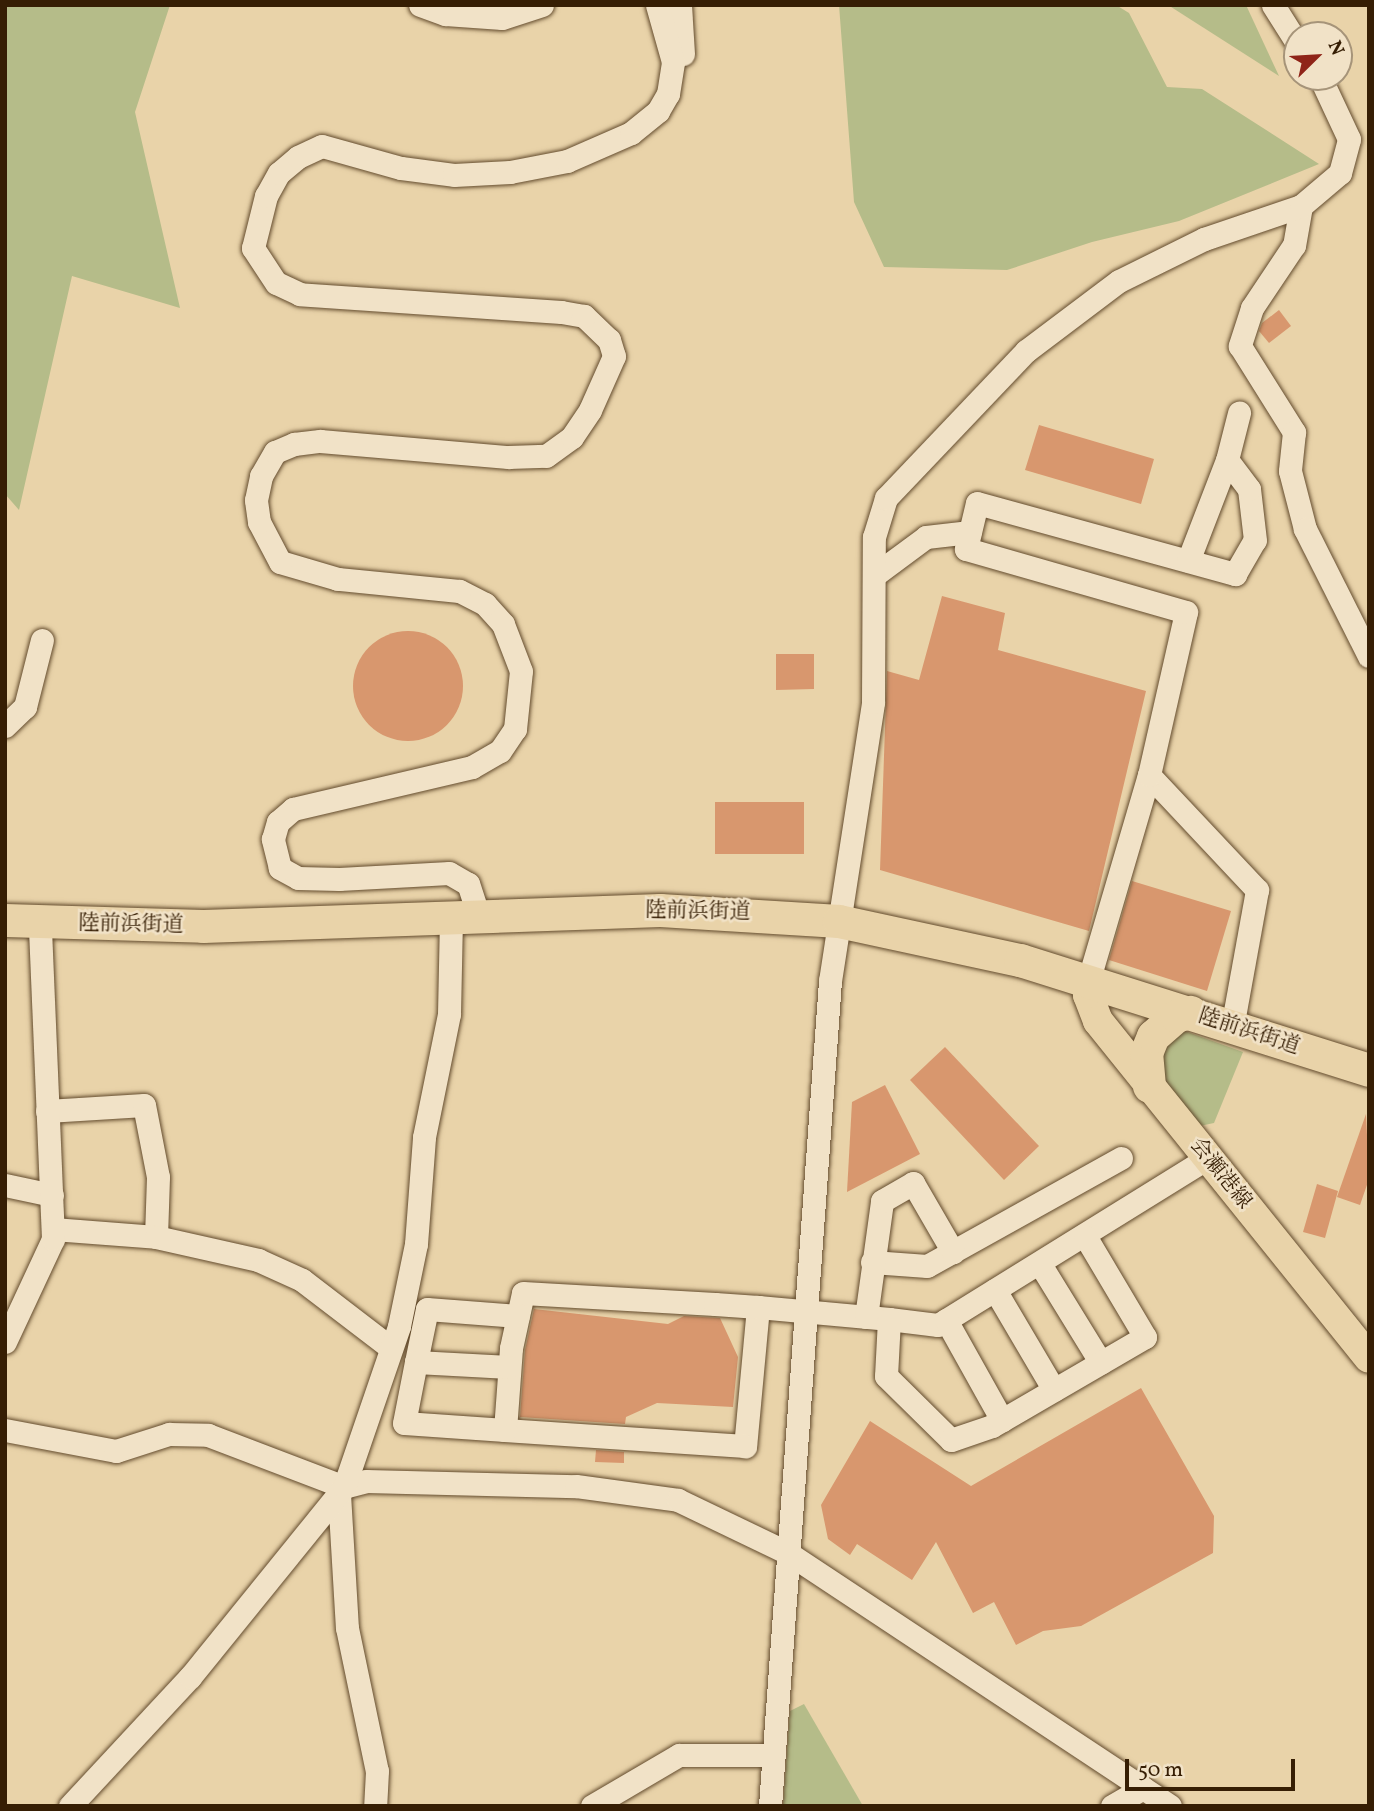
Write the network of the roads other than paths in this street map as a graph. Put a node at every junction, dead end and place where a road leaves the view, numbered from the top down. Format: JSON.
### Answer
{"nodes":[{"id":1,"x":420,"y":5,"type":"edge"},
{"id":2,"x":542,"y":5,"type":"edge"},
{"id":3,"x":657,"y":5,"type":"edge"},
{"id":4,"x":680,"y":5,"type":"edge"},
{"id":5,"x":1273,"y":5,"type":"edge"},
{"id":6,"x":1283,"y":21,"type":"edge"},
{"id":7,"x":1327,"y":91,"type":"edge"},
{"id":8,"x":658,"y":111,"type":"junction"},
{"id":9,"x":1301,"y":206,"type":"junction"},
{"id":10,"x":1239,"y":413,"type":"dead end"},
{"id":11,"x":1227,"y":460,"type":"junction"},
{"id":12,"x":970,"y":532,"type":"junction"},
{"id":13,"x":1188,"y":561,"type":"junction"},
{"id":14,"x":876,"y":574,"type":"junction"},
{"id":15,"x":42,"y":640,"type":"dead end"},
{"id":16,"x":1369,"y":656,"type":"edge"},
{"id":17,"x":5,"y":726,"type":"edge"},
{"id":18,"x":1149,"y":775,"type":"junction"},
{"id":19,"x":465,"y":917,"type":"junction"},
{"id":20,"x":5,"y":920,"type":"edge"},
{"id":21,"x":839,"y":922,"type":"junction"},
{"id":22,"x":40,"y":923,"type":"junction"},
{"id":23,"x":1088,"y":982,"type":"junction"},
{"id":24,"x":1190,"y":1012,"type":"junction"},
{"id":25,"x":1232,"y":1027,"type":"junction"},
{"id":26,"x":1369,"y":1070,"type":"edge"},
{"id":27,"x":1149,"y":1086,"type":"junction"},
{"id":28,"x":47,"y":1111,"type":"junction"},
{"id":29,"x":1121,"y":1158,"type":"dead end"},
{"id":30,"x":1207,"y":1158,"type":"junction"},
{"id":31,"x":5,"y":1185,"type":"edge"},
{"id":32,"x":52,"y":1195,"type":"junction"},
{"id":33,"x":53,"y":1229,"type":"junction"},
{"id":34,"x":156,"y":1237,"type":"junction"},
{"id":35,"x":1084,"y":1237,"type":"junction"},
{"id":36,"x":953,"y":1252,"type":"junction"},
{"id":37,"x":872,"y":1262,"type":"junction"},
{"id":38,"x":1040,"y":1264,"type":"junction"},
{"id":39,"x":995,"y":1290,"type":"junction"},
{"id":40,"x":758,"y":1307,"type":"junction"},
{"id":41,"x":809,"y":1312,"type":"junction"},
{"id":42,"x":518,"y":1316,"type":"junction"},
{"id":43,"x":866,"y":1317,"type":"junction"},
{"id":44,"x":889,"y":1318,"type":"junction"},
{"id":45,"x":946,"y":1320,"type":"junction"},
{"id":46,"x":5,"y":1342,"type":"edge"},
{"id":47,"x":391,"y":1348,"type":"junction"},
{"id":48,"x":1369,"y":1358,"type":"edge"},
{"id":49,"x":416,"y":1362,"type":"junction"},
{"id":50,"x":1101,"y":1363,"type":"junction"},
{"id":51,"x":509,"y":1367,"type":"junction"},
{"id":52,"x":1054,"y":1390,"type":"junction"},
{"id":53,"x":1002,"y":1420,"type":"junction"},
{"id":54,"x":5,"y":1430,"type":"edge"},
{"id":55,"x":505,"y":1430,"type":"junction"},
{"id":56,"x":341,"y":1490,"type":"junction"},
{"id":57,"x":788,"y":1553,"type":"junction"},
{"id":58,"x":774,"y":1755,"type":"junction"},
{"id":59,"x":1143,"y":1788,"type":"junction"},
{"id":60,"x":70,"y":1806,"type":"edge"},
{"id":61,"x":375,"y":1806,"type":"edge"},
{"id":62,"x":592,"y":1806,"type":"edge"},
{"id":63,"x":770,"y":1806,"type":"edge"},
{"id":64,"x":1112,"y":1806,"type":"edge"},
{"id":65,"x":1170,"y":1806,"type":"edge"}],
"edges":[{"from":1,"to":2,"type":"street"},
{"from":3,"to":8,"type":"street"},
{"from":4,"to":8,"type":"street"},
{"from":5,"to":6,"type":"street"},
{"from":7,"to":9,"type":"street"},
{"from":8,"to":19,"type":"street"},
{"from":9,"to":14,"type":"street"},
{"from":9,"to":16,"type":"street"},
{"from":10,"to":11,"type":"street"},
{"from":11,"to":13,"type":"street"},
{"from":11,"to":13,"type":"street"},
{"from":12,"to":13,"type":"street"},
{"from":12,"to":14,"type":"street"},
{"from":12,"to":18,"type":"street"},
{"from":14,"to":21,"type":"street"},
{"from":15,"to":17,"type":"street"},
{"from":18,"to":23,"type":"street"},
{"from":18,"to":25,"type":"street"},
{"from":19,"to":21,"type":"highway","name":"陸前浜街道"},
{"from":19,"to":22,"type":"highway","name":"陸前浜街道"},
{"from":19,"to":47,"type":"street"},
{"from":20,"to":22,"type":"highway","name":"陸前浜街道"},
{"from":21,"to":23,"type":"highway","name":"陸前浜街道"},
{"from":21,"to":41,"type":"street"},
{"from":22,"to":28,"type":"street"},
{"from":23,"to":24,"type":"highway","name":"陸前浜街道"},
{"from":23,"to":27,"type":"main road","name":"会瀬港線"},
{"from":24,"to":25,"type":"highway","name":"陸前浜街道"},
{"from":24,"to":27,"type":"highway"},
{"from":25,"to":26,"type":"highway","name":"陸前浜街道"},
{"from":27,"to":30,"type":"main road","name":"会瀬港線"},
{"from":28,"to":32,"type":"street"},
{"from":28,"to":34,"type":"street"},
{"from":29,"to":36,"type":"street"},
{"from":30,"to":35,"type":"street"},
{"from":30,"to":48,"type":"main road","name":"会瀬港線"},
{"from":31,"to":32,"type":"street"},
{"from":32,"to":33,"type":"street"},
{"from":33,"to":34,"type":"street"},
{"from":33,"to":46,"type":"street"},
{"from":34,"to":47,"type":"street"},
{"from":35,"to":38,"type":"street"},
{"from":35,"to":50,"type":"street"},
{"from":36,"to":37,"type":"street"},
{"from":36,"to":37,"type":"street"},
{"from":37,"to":43,"type":"street"},
{"from":38,"to":39,"type":"street"},
{"from":38,"to":50,"type":"street"},
{"from":39,"to":45,"type":"street"},
{"from":39,"to":52,"type":"street"},
{"from":40,"to":41,"type":"street"},
{"from":40,"to":42,"type":"street"},
{"from":40,"to":55,"type":"street"},
{"from":41,"to":43,"type":"street"},
{"from":41,"to":57,"type":"street"},
{"from":42,"to":49,"type":"street"},
{"from":42,"to":51,"type":"street"},
{"from":43,"to":44,"type":"street"},
{"from":44,"to":45,"type":"street"},
{"from":44,"to":53,"type":"street"},
{"from":45,"to":53,"type":"street"},
{"from":47,"to":56,"type":"street"},
{"from":49,"to":51,"type":"street"},
{"from":49,"to":55,"type":"street"},
{"from":50,"to":52,"type":"street"},
{"from":51,"to":55,"type":"street"},
{"from":52,"to":53,"type":"street"},
{"from":54,"to":56,"type":"street"},
{"from":56,"to":57,"type":"street"},
{"from":56,"to":60,"type":"street"},
{"from":56,"to":61,"type":"street"},
{"from":57,"to":58,"type":"street"},
{"from":57,"to":59,"type":"street"},
{"from":58,"to":62,"type":"street"},
{"from":58,"to":63,"type":"street"},
{"from":59,"to":64,"type":"street"},
{"from":59,"to":65,"type":"street"}]}
